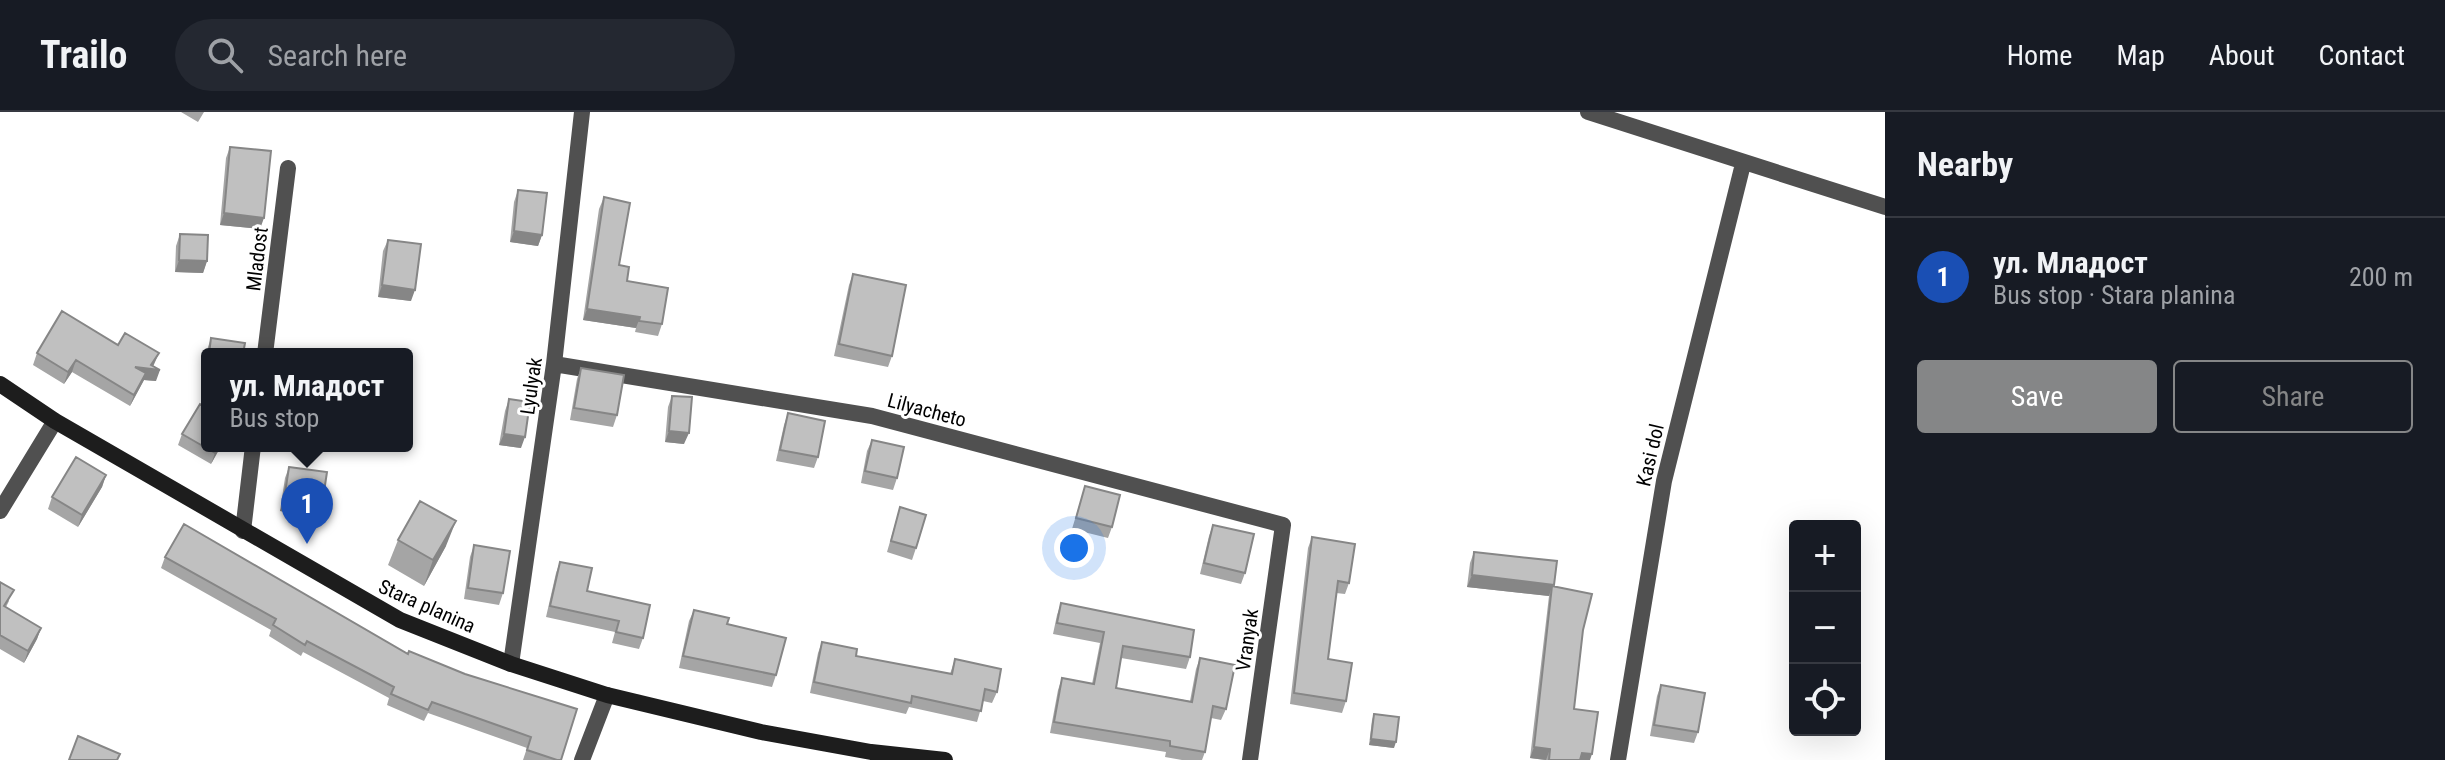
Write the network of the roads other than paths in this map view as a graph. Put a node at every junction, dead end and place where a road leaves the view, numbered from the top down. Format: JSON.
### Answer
{"nodes":[{"id":1,"x":582,"y":112,"type":"edge"},
{"id":2,"x":1588,"y":112,"type":"edge"},
{"id":3,"x":1743,"y":164,"type":"junction"},
{"id":4,"x":288,"y":168,"type":"dead end"},
{"id":5,"x":1885,"y":207,"type":"edge"},
{"id":6,"x":266,"y":348,"type":"edge"},
{"id":7,"x":554,"y":364,"type":"junction"},
{"id":8,"x":0,"y":384,"type":"edge"},
{"id":9,"x":55,"y":421,"type":"junction"},
{"id":10,"x":252,"y":452,"type":"edge"},
{"id":11,"x":0,"y":511,"type":"edge"},
{"id":12,"x":1283,"y":525,"type":"joint"},
{"id":13,"x":243,"y":531,"type":"junction"},
{"id":14,"x":511,"y":664,"type":"junction"},
{"id":15,"x":607,"y":695,"type":"junction"},
{"id":16,"x":875,"y":756,"type":"edge"},
{"id":17,"x":582,"y":760,"type":"edge"},
{"id":18,"x":945,"y":760,"type":"edge"},
{"id":19,"x":1250,"y":760,"type":"edge"},
{"id":20,"x":1618,"y":760,"type":"edge"}],
"edges":[{"from":1,"to":7,"type":"street","name":"Lyulyak"},
{"from":2,"to":3,"type":"street"},
{"from":3,"to":5,"type":"street"},
{"from":3,"to":20,"type":"street","name":"Kasi dol"},
{"from":4,"to":6,"type":"street","name":"Mladost"},
{"from":7,"to":12,"type":"street","name":"Lilyacheto"},
{"from":7,"to":14,"type":"street","name":"Lyulyak"},
{"from":8,"to":9,"type":"street","name":"Stara planina"},
{"from":9,"to":11,"type":"street"},
{"from":9,"to":13,"type":"street","name":"Stara planina"},
{"from":10,"to":13,"type":"street"},
{"from":12,"to":19,"type":"street","name":"Vranyak"},
{"from":13,"to":14,"type":"street","name":"Stara planina"},
{"from":14,"to":15,"type":"street","name":"Stara planina"},
{"from":15,"to":16,"type":"street","name":"Stara planina"},
{"from":15,"to":17,"type":"street"},
{"from":16,"to":18,"type":"street","name":"Stara planina"}]}
